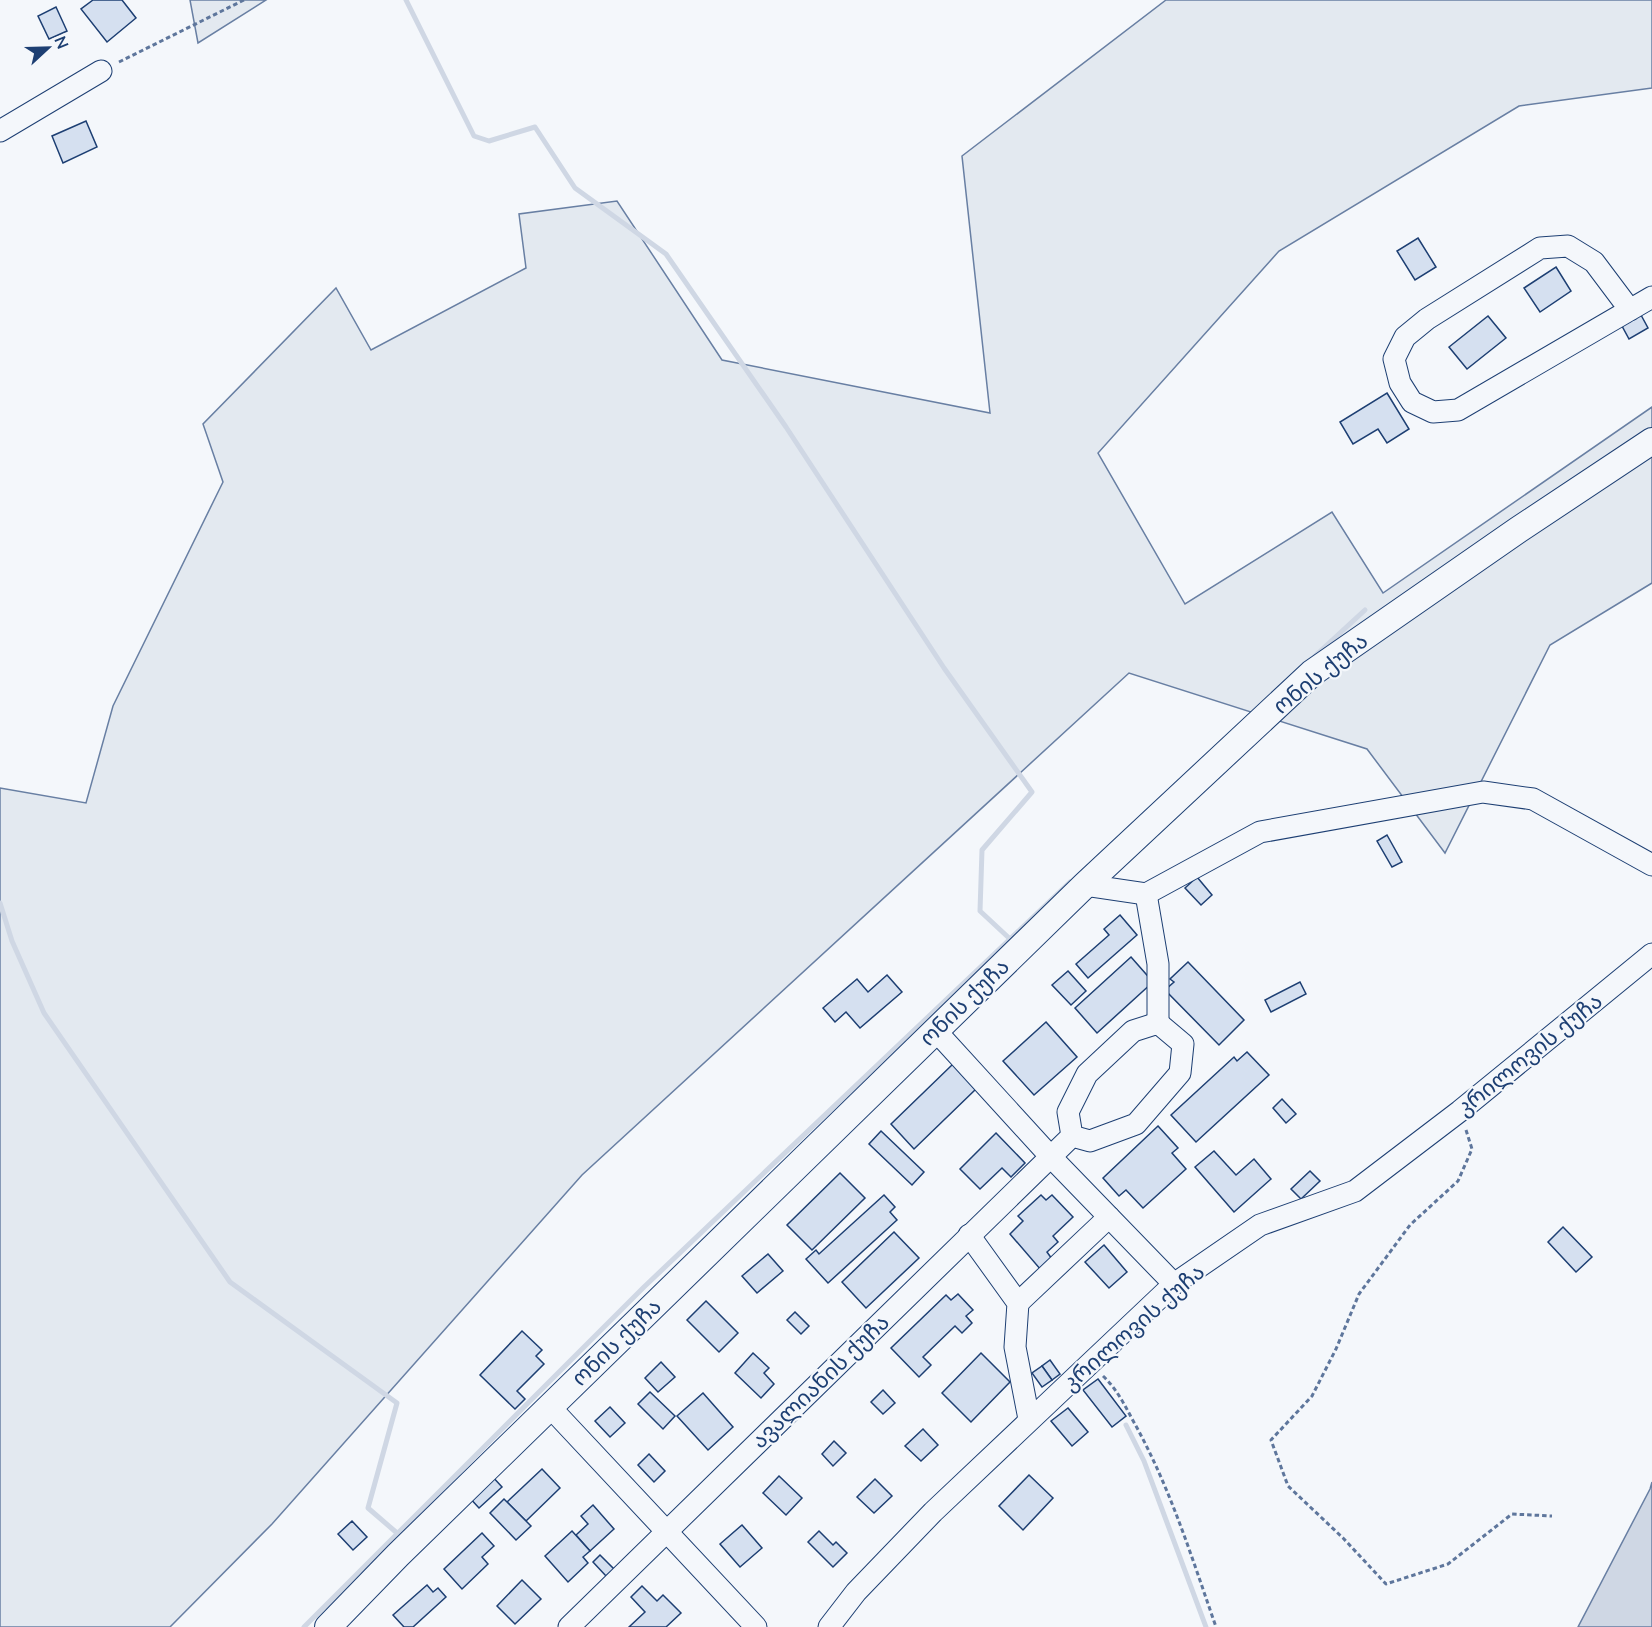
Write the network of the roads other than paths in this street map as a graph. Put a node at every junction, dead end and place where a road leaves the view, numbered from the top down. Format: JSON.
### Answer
{"nodes":[{"id":1,"x":101,"y":71,"type":"road end"},
{"id":2,"x":1,"y":125,"type":"edge"},
{"id":3,"x":1652,"y":297,"type":"edge"},
{"id":4,"x":1630,"y":310,"type":"junction"},
{"id":5,"x":1652,"y":441,"type":"edge"},
{"id":6,"x":1652,"y":865,"type":"edge"},
{"id":7,"x":1085,"y":885,"type":"junction"},
{"id":8,"x":1146,"y":894,"type":"junction"},
{"id":9,"x":1652,"y":954,"type":"edge"},
{"id":10,"x":1158,"y":1023,"type":"junction"},
{"id":11,"x":935,"y":1030,"type":"junction"},
{"id":12,"x":1072,"y":1136,"type":"junction"},
{"id":13,"x":1050,"y":1156,"type":"junction"},
{"id":14,"x":1109,"y":1217,"type":"junction"},
{"id":15,"x":969,"y":1235,"type":"junction"},
{"id":16,"x":1174,"y":1284,"type":"junction"},
{"id":17,"x":1018,"y":1302,"type":"junction"},
{"id":18,"x":550,"y":1407,"type":"junction"},
{"id":19,"x":1029,"y":1419,"type":"junction"},
{"id":20,"x":666,"y":1531,"type":"junction"},
{"id":21,"x":754,"y":1626,"type":"edge"},
{"id":22,"x":328,"y":1627,"type":"edge"},
{"id":23,"x":569,"y":1627,"type":"edge"},
{"id":24,"x":829,"y":1627,"type":"edge"}],
"edges":[{"from":1,"to":2,"type":"street"},
{"from":3,"to":4,"type":"street"},
{"from":4,"to":4,"type":"street"},
{"from":5,"to":7,"type":"main road","name":"ონის ქუჩა"},
{"from":6,"to":8,"type":"street"},
{"from":7,"to":8,"type":"street"},
{"from":7,"to":11,"type":"main road","name":"ონის ქუჩა"},
{"from":8,"to":10,"type":"street"},
{"from":9,"to":16,"type":"street","name":"კრილოვის ქუჩა"},
{"from":10,"to":12,"type":"street"},
{"from":10,"to":12,"type":"street"},
{"from":11,"to":13,"type":"street"},
{"from":11,"to":18,"type":"main road","name":"ონის ქუჩა"},
{"from":12,"to":13,"type":"street","name":"ავალიანის ქუჩა"},
{"from":13,"to":14,"type":"street"},
{"from":13,"to":15,"type":"street","name":"ავალიანის ქუჩა"},
{"from":14,"to":16,"type":"street"},
{"from":14,"to":17,"type":"street"},
{"from":15,"to":17,"type":"street"},
{"from":15,"to":20,"type":"street","name":"ავალიანის ქუჩა"},
{"from":16,"to":19,"type":"street","name":"კრილოვის ქუჩა"},
{"from":17,"to":19,"type":"street"},
{"from":18,"to":20,"type":"street"},
{"from":18,"to":22,"type":"main road","name":"ონის ქუჩა"},
{"from":19,"to":24,"type":"street","name":"კრილოვის ქუჩა"},
{"from":20,"to":21,"type":"street"},
{"from":20,"to":23,"type":"street","name":"ავალიანის ქუჩა"}]}
